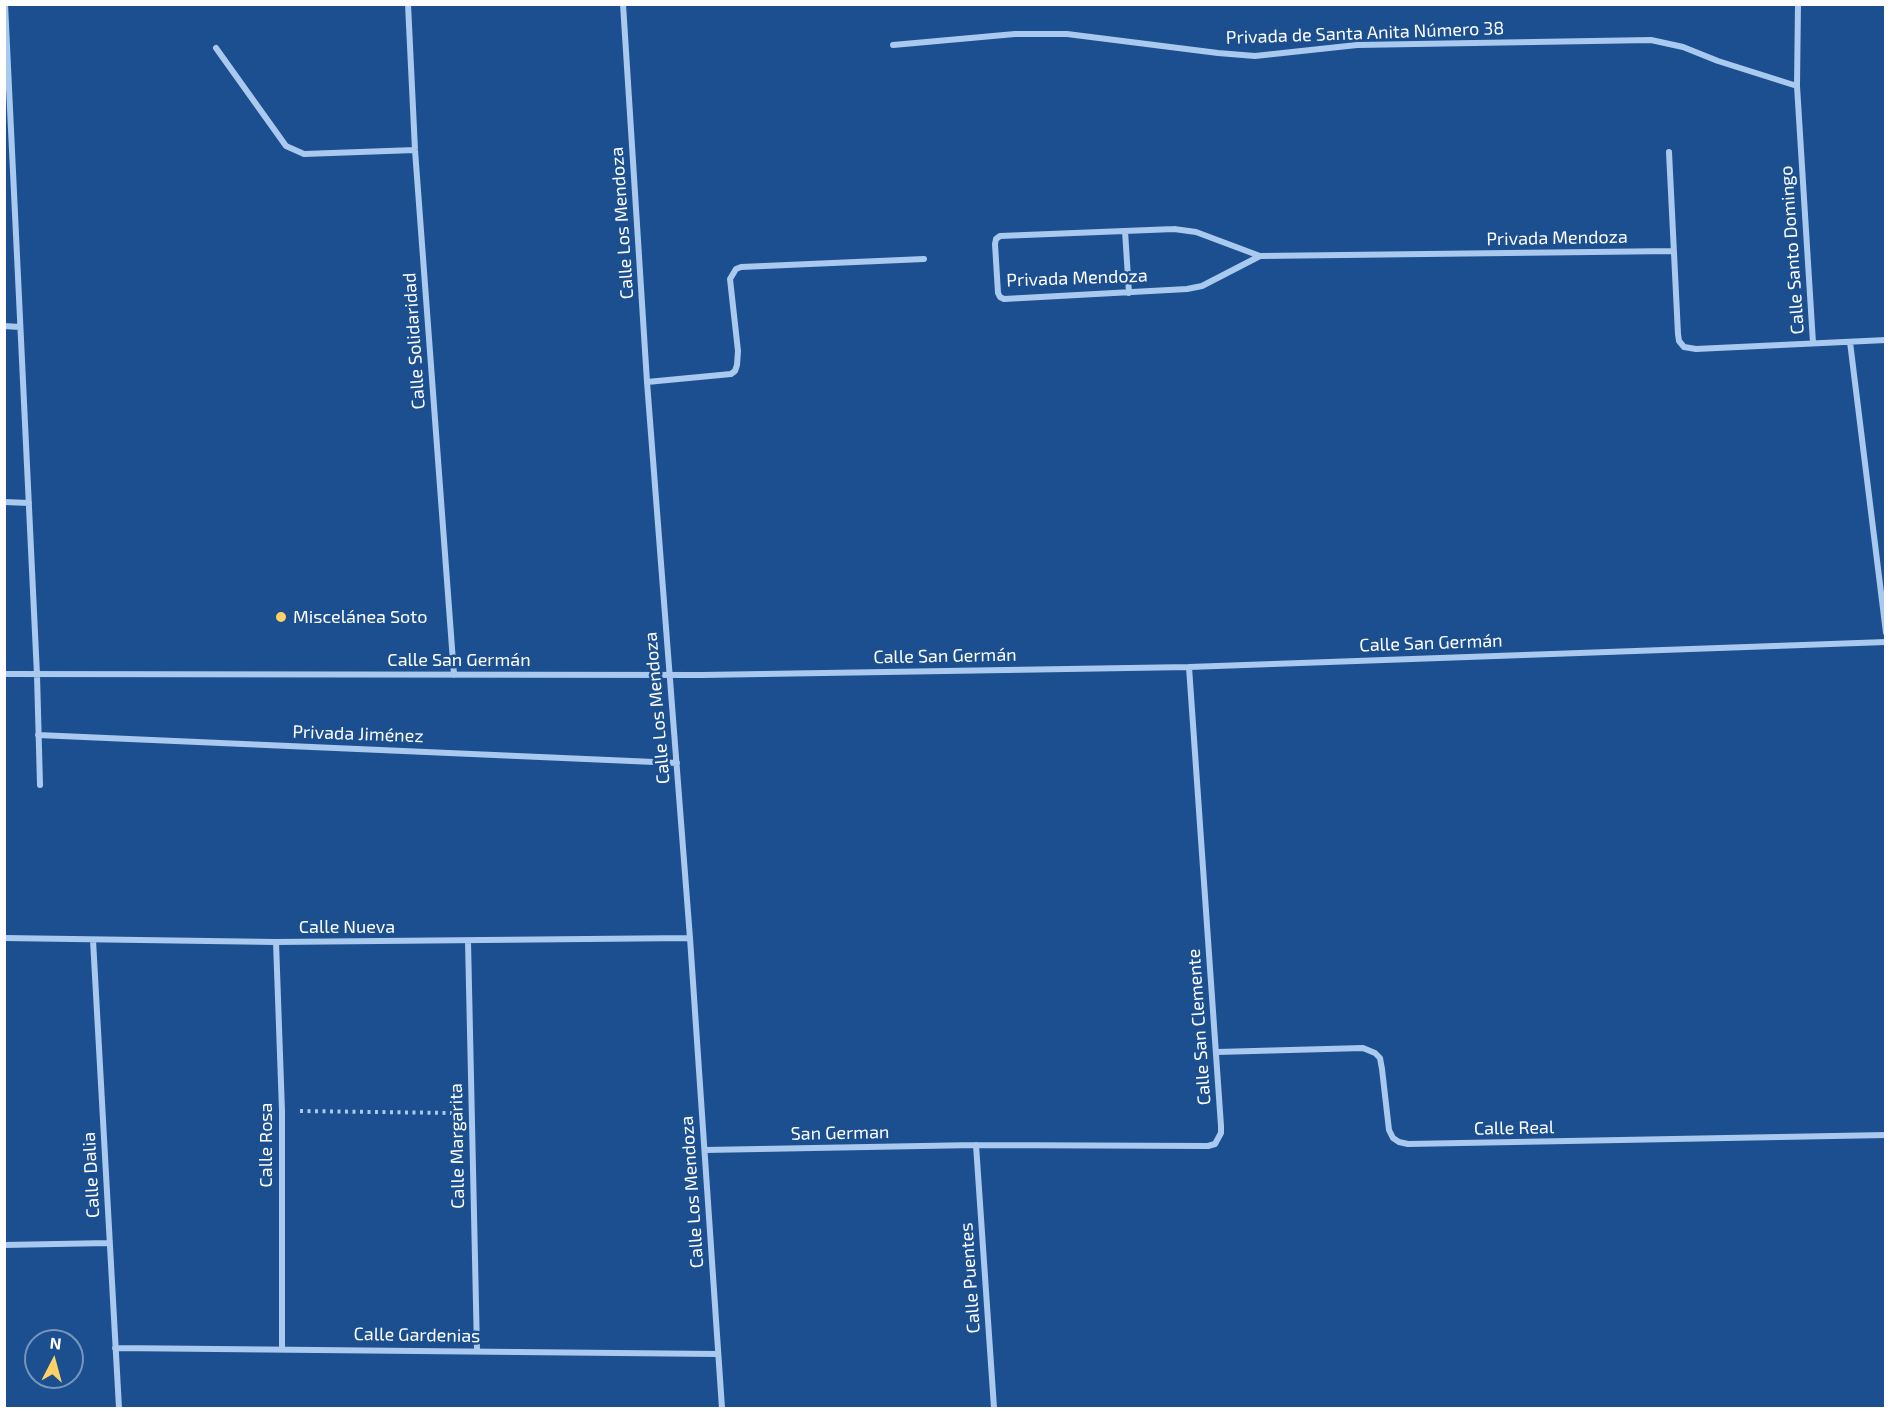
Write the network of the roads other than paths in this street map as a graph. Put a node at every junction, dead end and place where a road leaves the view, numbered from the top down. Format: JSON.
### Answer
{"nodes":[{"id":1,"x":6,"y":4,"type":"edge"},
{"id":2,"x":408,"y":4,"type":"edge"},
{"id":3,"x":623,"y":4,"type":"edge"},
{"id":4,"x":1798,"y":4,"type":"edge"},
{"id":5,"x":894,"y":45,"type":"dead end"},
{"id":6,"x":216,"y":48,"type":"dead end"},
{"id":7,"x":1797,"y":86,"type":"junction"},
{"id":8,"x":415,"y":150,"type":"junction"},
{"id":9,"x":1669,"y":152,"type":"dead end"},
{"id":10,"x":1125,"y":231,"type":"junction"},
{"id":11,"x":1674,"y":251,"type":"junction"},
{"id":12,"x":1260,"y":256,"type":"junction"},
{"id":13,"x":924,"y":259,"type":"dead end"},
{"id":14,"x":1129,"y":293,"type":"junction"},
{"id":15,"x":4,"y":326,"type":"edge"},
{"id":16,"x":20,"y":327,"type":"junction"},
{"id":17,"x":1886,"y":340,"type":"edge"},
{"id":18,"x":1850,"y":342,"type":"junction"},
{"id":19,"x":1813,"y":343,"type":"junction"},
{"id":20,"x":647,"y":382,"type":"junction"},
{"id":21,"x":4,"y":502,"type":"edge"},
{"id":22,"x":29,"y":502,"type":"junction"},
{"id":23,"x":1886,"y":633,"type":"edge"},
{"id":24,"x":1886,"y":642,"type":"edge"},
{"id":25,"x":1189,"y":667,"type":"junction"},
{"id":26,"x":4,"y":674,"type":"edge"},
{"id":27,"x":37,"y":675,"type":"junction"},
{"id":28,"x":454,"y":675,"type":"junction"},
{"id":29,"x":670,"y":676,"type":"junction"},
{"id":30,"x":39,"y":735,"type":"junction"},
{"id":31,"x":677,"y":763,"type":"junction"},
{"id":32,"x":40,"y":785,"type":"dead end"},
{"id":33,"x":4,"y":938,"type":"edge"},
{"id":34,"x":690,"y":938,"type":"junction"},
{"id":35,"x":93,"y":940,"type":"junction"},
{"id":36,"x":468,"y":941,"type":"junction"},
{"id":37,"x":276,"y":942,"type":"junction"},
{"id":38,"x":1217,"y":1052,"type":"junction"},
{"id":39,"x":1886,"y":1135,"type":"edge"},
{"id":40,"x":976,"y":1145,"type":"junction"},
{"id":41,"x":705,"y":1150,"type":"junction"},
{"id":42,"x":109,"y":1243,"type":"junction"},
{"id":43,"x":4,"y":1245,"type":"edge"},
{"id":44,"x":115,"y":1348,"type":"junction"},
{"id":45,"x":282,"y":1348,"type":"junction"},
{"id":46,"x":477,"y":1350,"type":"junction"},
{"id":47,"x":718,"y":1354,"type":"junction"},
{"id":48,"x":119,"y":1408,"type":"edge"},
{"id":49,"x":722,"y":1408,"type":"edge"},
{"id":50,"x":994,"y":1408,"type":"edge"}],
"edges":[{"from":1,"to":16,"type":"street"},
{"from":2,"to":8,"type":"street","name":"Calle Solidaridad"},
{"from":3,"to":20,"type":"street","name":"Calle Los Mendoza"},
{"from":4,"to":7,"type":"street","name":"Calle Santo Domingo"},
{"from":5,"to":7,"type":"street","name":"Privada de Santa Anita Número 38"},
{"from":6,"to":8,"type":"street"},
{"from":7,"to":19,"type":"street","name":"Calle Santo Domingo"},
{"from":8,"to":28,"type":"street","name":"Calle Solidaridad"},
{"from":9,"to":11,"type":"street"},
{"from":10,"to":12,"type":"street","name":"Privada Mendoza"},
{"from":10,"to":14,"type":"street"},
{"from":10,"to":14,"type":"street","name":"Privada Mendoza"},
{"from":11,"to":12,"type":"street","name":"Privada Mendoza"},
{"from":11,"to":19,"type":"street"},
{"from":12,"to":14,"type":"street","name":"Privada Mendoza"},
{"from":13,"to":20,"type":"street"},
{"from":15,"to":16,"type":"street"},
{"from":16,"to":22,"type":"street"},
{"from":17,"to":18,"type":"street","name":"Calle Santo Domingo"},
{"from":18,"to":19,"type":"street","name":"Calle Santo Domingo"},
{"from":18,"to":23,"type":"street"},
{"from":20,"to":29,"type":"street","name":"Calle Los Mendoza"},
{"from":21,"to":22,"type":"street"},
{"from":22,"to":27,"type":"street"},
{"from":24,"to":25,"type":"street","name":"Calle San Germán"},
{"from":25,"to":29,"type":"street","name":"Calle San Germán"},
{"from":25,"to":38,"type":"street","name":"Calle San Clemente"},
{"from":26,"to":27,"type":"street","name":"Calle San Germán"},
{"from":27,"to":28,"type":"street","name":"Calle San Germán"},
{"from":27,"to":30,"type":"street"},
{"from":28,"to":29,"type":"street","name":"Calle San Germán"},
{"from":29,"to":31,"type":"street","name":"Calle Los Mendoza"},
{"from":30,"to":31,"type":"street","name":"Privada Jiménez"},
{"from":30,"to":32,"type":"street"},
{"from":31,"to":34,"type":"street","name":"Calle Los Mendoza"},
{"from":33,"to":35,"type":"street","name":"Calle Nueva"},
{"from":34,"to":36,"type":"street","name":"Calle Nueva"},
{"from":34,"to":41,"type":"street","name":"Calle Los Mendoza"},
{"from":35,"to":37,"type":"street","name":"Calle Nueva"},
{"from":35,"to":42,"type":"street","name":"Calle Dalia"},
{"from":36,"to":37,"type":"street","name":"Calle Nueva"},
{"from":36,"to":46,"type":"street","name":"Calle Margarita"},
{"from":37,"to":45,"type":"street","name":"Calle Rosa"},
{"from":38,"to":39,"type":"street","name":"Calle Real"},
{"from":38,"to":40,"type":"street","name":"Calle San Clemente"},
{"from":40,"to":41,"type":"street","name":"San German"},
{"from":40,"to":50,"type":"street","name":"Calle Puentes"},
{"from":41,"to":47,"type":"street","name":"Calle Los Mendoza"},
{"from":42,"to":43,"type":"street"},
{"from":42,"to":44,"type":"street","name":"Calle Dalia"},
{"from":44,"to":45,"type":"street","name":"Calle Gardenias"},
{"from":44,"to":48,"type":"street","name":"Calle Dalia"},
{"from":45,"to":46,"type":"street","name":"Calle Gardenias"},
{"from":46,"to":47,"type":"street","name":"Calle Gardenias"},
{"from":47,"to":49,"type":"street","name":"Calle Los Mendoza"}]}
